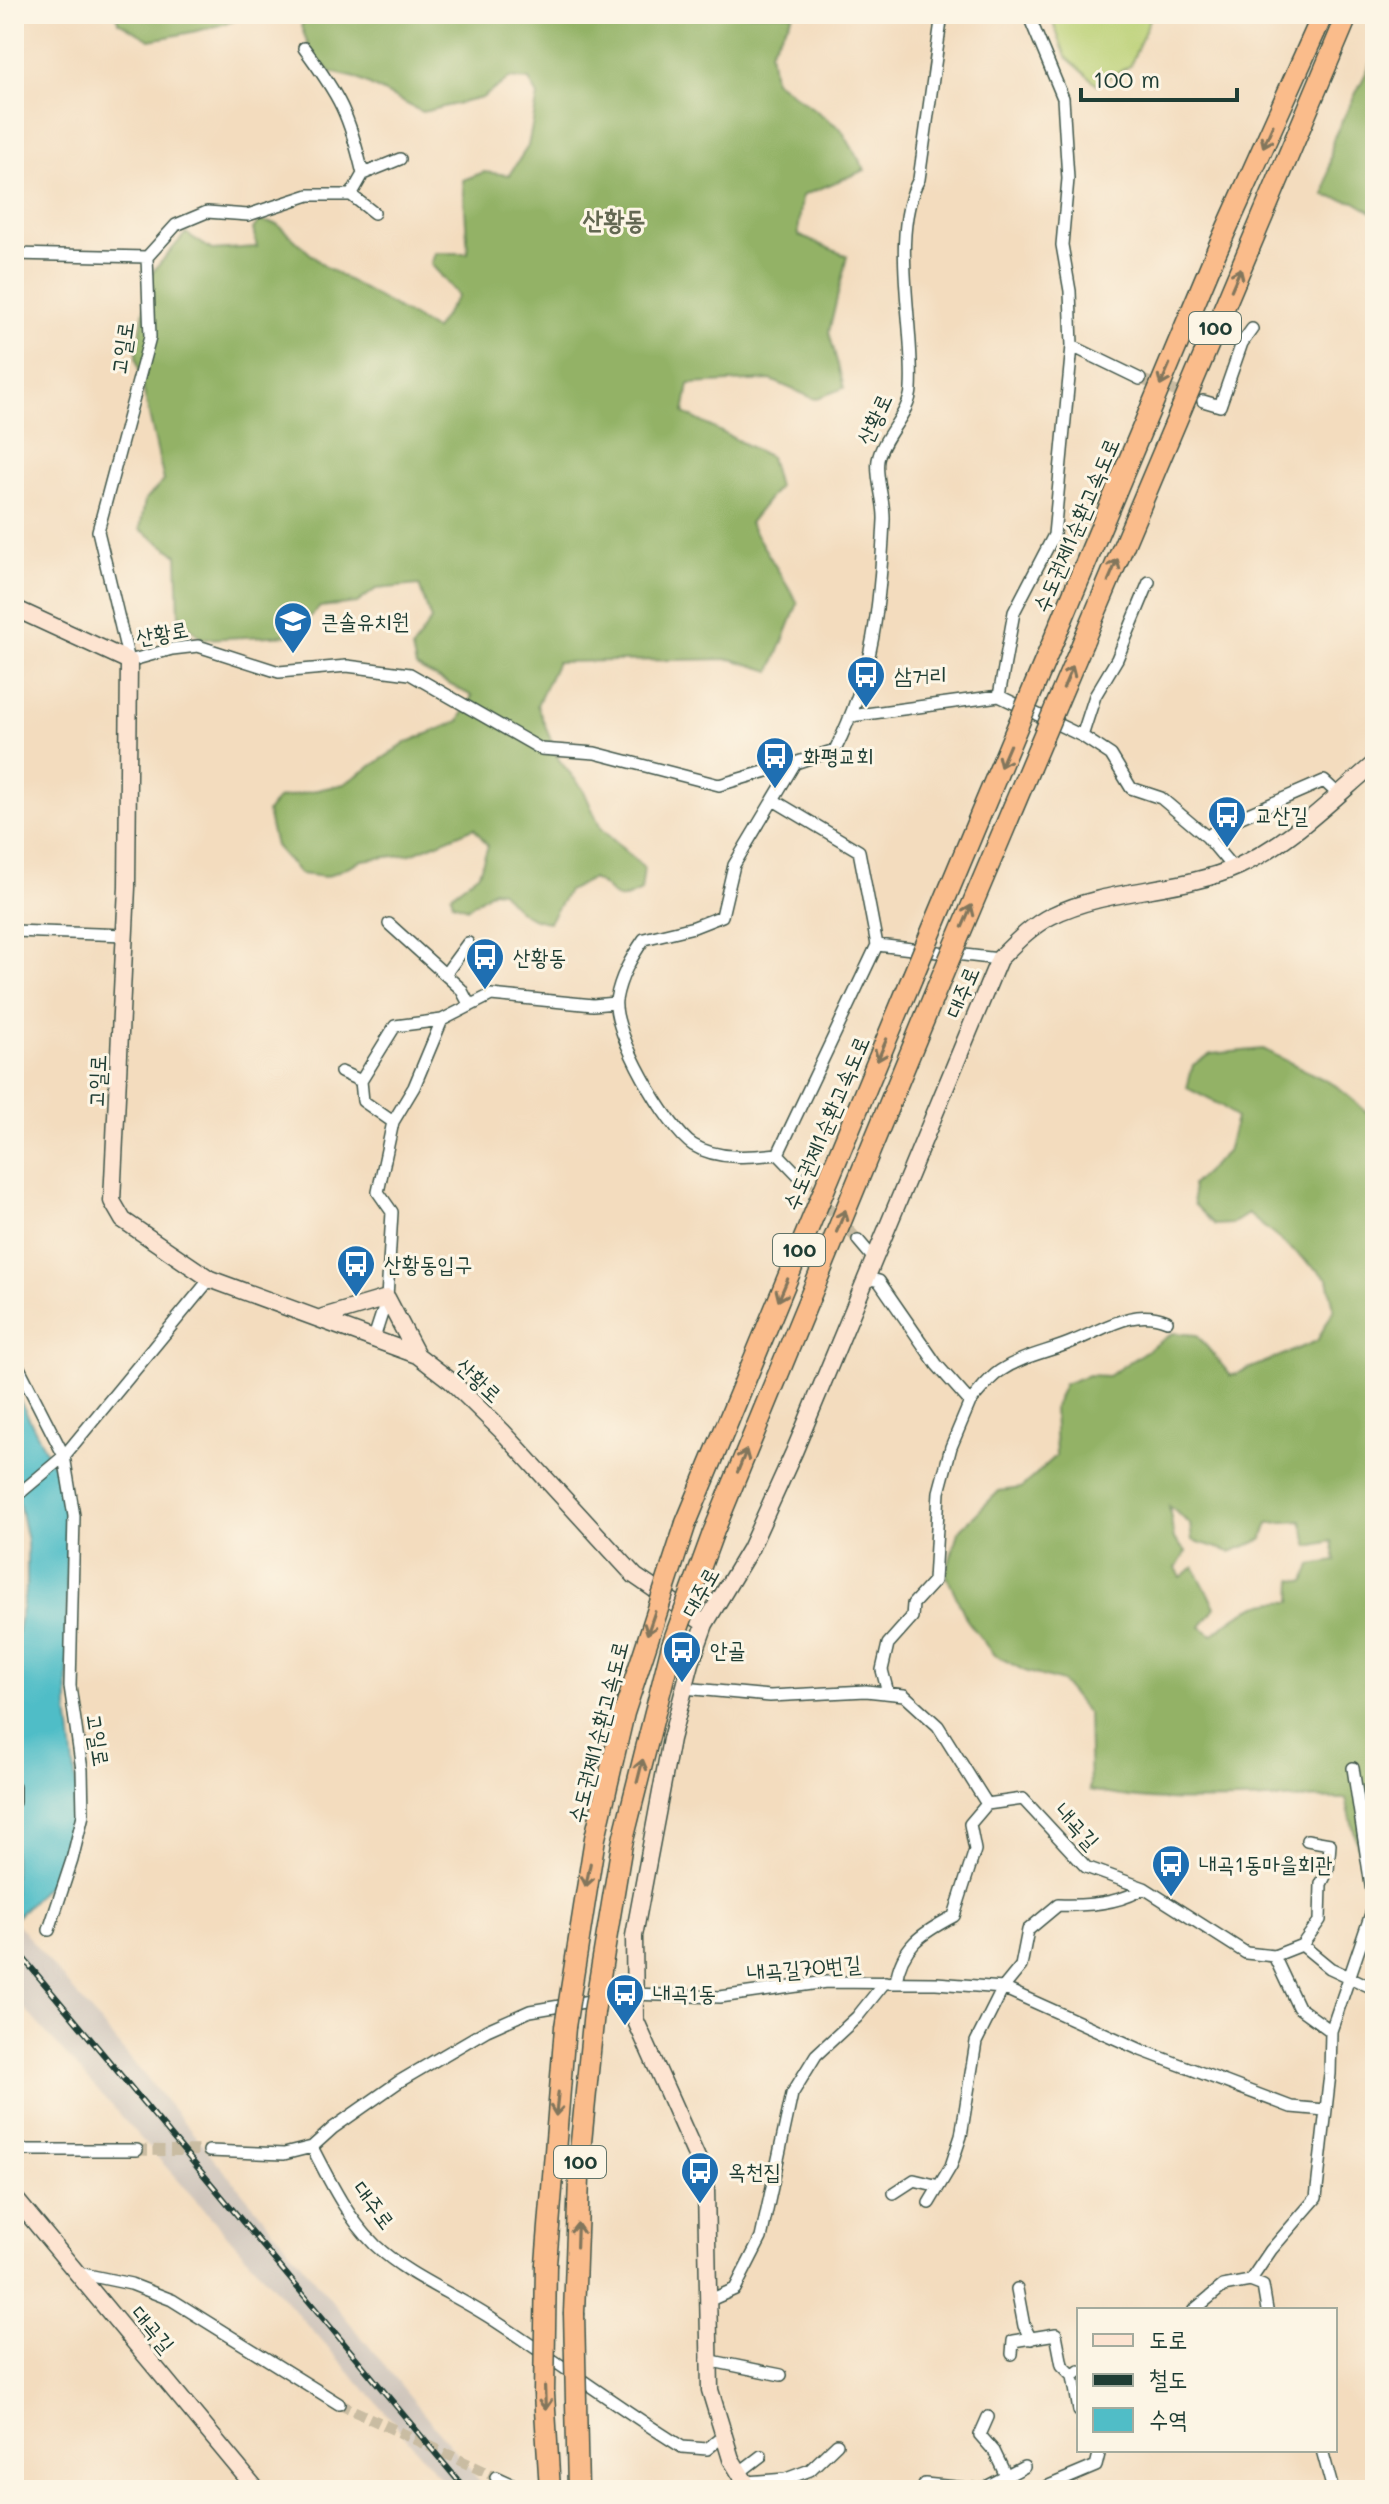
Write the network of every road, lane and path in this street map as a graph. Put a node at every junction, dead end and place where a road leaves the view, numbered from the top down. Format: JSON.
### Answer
{"nodes":[{"id":1,"x":942,"y":14,"type":"edge"},
{"id":2,"x":1028,"y":14,"type":"edge"},
{"id":3,"x":1323,"y":14,"type":"edge"},
{"id":4,"x":1348,"y":14,"type":"edge"},
{"id":5,"x":304,"y":48,"type":"dead end"},
{"id":6,"x":400,"y":159,"type":"dead end"},
{"id":7,"x":363,"y":174,"type":"junction"},
{"id":8,"x":351,"y":195,"type":"junction"},
{"id":9,"x":374,"y":213,"type":"dead end"},
{"id":10,"x":14,"y":254,"type":"edge"},
{"id":11,"x":147,"y":257,"type":"junction"},
{"id":12,"x":1252,"y":329,"type":"dead end"},
{"id":13,"x":1072,"y":346,"type":"junction"},
{"id":14,"x":1140,"y":379,"type":"tunnel mouth"},
{"id":15,"x":1203,"y":401,"type":"dead end"},
{"id":16,"x":1149,"y":582,"type":"dead end"},
{"id":17,"x":14,"y":608,"type":"edge"},
{"id":18,"x":129,"y":661,"type":"junction"},
{"id":19,"x":999,"y":696,"type":"junction"},
{"id":20,"x":851,"y":716,"type":"junction"},
{"id":21,"x":1082,"y":736,"type":"junction"},
{"id":22,"x":795,"y":763,"type":"junction"},
{"id":23,"x":1375,"y":763,"type":"edge"},
{"id":24,"x":1338,"y":794,"type":"junction"},
{"id":25,"x":775,"y":801,"type":"junction"},
{"id":26,"x":1207,"y":837,"type":"junction"},
{"id":27,"x":1233,"y":868,"type":"junction"},
{"id":28,"x":389,"y":924,"type":"dead end"},
{"id":29,"x":14,"y":931,"type":"edge"},
{"id":30,"x":125,"y":935,"type":"junction"},
{"id":31,"x":468,"y":943,"type":"dead end"},
{"id":32,"x":877,"y":945,"type":"junction"},
{"id":33,"x":999,"y":959,"type":"junction"},
{"id":34,"x":446,"y":973,"type":"junction"},
{"id":35,"x":615,"y":1003,"type":"junction"},
{"id":36,"x":470,"y":1006,"type":"junction"},
{"id":37,"x":442,"y":1020,"type":"junction"},
{"id":38,"x":341,"y":1072,"type":"dead end"},
{"id":39,"x":361,"y":1081,"type":"junction"},
{"id":40,"x":393,"y":1122,"type":"junction"},
{"id":41,"x":778,"y":1154,"type":"junction"},
{"id":42,"x":803,"y":1180,"type":"tunnel mouth"},
{"id":43,"x":858,"y":1240,"type":"tunnel mouth"},
{"id":44,"x":874,"y":1259,"type":"junction"},
{"id":45,"x":866,"y":1278,"type":"junction"},
{"id":46,"x":210,"y":1279,"type":"junction"},
{"id":47,"x":387,"y":1298,"type":"junction"},
{"id":48,"x":323,"y":1317,"type":"junction"},
{"id":49,"x":1167,"y":1321,"type":"dead end"},
{"id":50,"x":374,"y":1338,"type":"junction"},
{"id":51,"x":417,"y":1355,"type":"junction"},
{"id":52,"x":14,"y":1358,"type":"edge"},
{"id":53,"x":970,"y":1402,"type":"junction"},
{"id":54,"x":64,"y":1457,"type":"junction"},
{"id":55,"x":14,"y":1498,"type":"edge"},
{"id":56,"x":705,"y":1624,"type":"junction"},
{"id":57,"x":684,"y":1688,"type":"junction"},
{"id":58,"x":888,"y":1693,"type":"junction"},
{"id":59,"x":1353,"y":1768,"type":"dead end"},
{"id":60,"x":14,"y":1787,"type":"edge"},
{"id":61,"x":14,"y":1802,"type":"edge"},
{"id":62,"x":987,"y":1804,"type":"junction"},
{"id":63,"x":1307,"y":1840,"type":"dead end"},
{"id":64,"x":1144,"y":1888,"type":"junction"},
{"id":65,"x":49,"y":1930,"type":"dead end"},
{"id":66,"x":1302,"y":1945,"type":"junction"},
{"id":67,"x":1274,"y":1956,"type":"junction"},
{"id":68,"x":1350,"y":1977,"type":"junction"},
{"id":69,"x":890,"y":1982,"type":"junction"},
{"id":70,"x":1003,"y":1988,"type":"junction"},
{"id":71,"x":1375,"y":1989,"type":"edge"},
{"id":72,"x":632,"y":1994,"type":"junction"},
{"id":73,"x":1331,"y":2031,"type":"junction"},
{"id":74,"x":1325,"y":2110,"type":"junction"},
{"id":75,"x":312,"y":2147,"type":"junction"},
{"id":76,"x":14,"y":2150,"type":"edge"},
{"id":77,"x":137,"y":2150,"type":"tunnel mouth"},
{"id":78,"x":209,"y":2151,"type":"tunnel mouth"},
{"id":79,"x":939,"y":2186,"type":"junction"},
{"id":80,"x":894,"y":2193,"type":"dead end"},
{"id":81,"x":14,"y":2197,"type":"edge"},
{"id":82,"x":929,"y":2203,"type":"dead end"},
{"id":83,"x":78,"y":2273,"type":"junction"},
{"id":84,"x":1250,"y":2281,"type":"junction"},
{"id":85,"x":1017,"y":2289,"type":"dead end"},
{"id":86,"x":708,"y":2301,"type":"junction"},
{"id":87,"x":1196,"y":2308,"type":"edge"},
{"id":88,"x":1267,"y":2308,"type":"edge"},
{"id":89,"x":1031,"y":2339,"type":"junction"},
{"id":90,"x":1012,"y":2354,"type":"dead end"},
{"id":91,"x":707,"y":2360,"type":"junction"},
{"id":92,"x":1076,"y":2373,"type":"edge"},
{"id":93,"x":781,"y":2375,"type":"dead end"},
{"id":94,"x":339,"y":2404,"type":"tunnel mouth"},
{"id":95,"x":988,"y":2417,"type":"dead end"},
{"id":96,"x":723,"y":2436,"type":"junction"},
{"id":97,"x":837,"y":2444,"type":"dead end"},
{"id":98,"x":1100,"y":2452,"type":"edge"},
{"id":99,"x":1323,"y":2452,"type":"edge"},
{"id":100,"x":761,"y":2456,"type":"dead end"},
{"id":101,"x":1024,"y":2467,"type":"dead end"},
{"id":102,"x":1005,"y":2474,"type":"junction"},
{"id":103,"x":496,"y":2477,"type":"tunnel mouth"},
{"id":104,"x":745,"y":2482,"type":"edge"},
{"id":105,"x":985,"y":2489,"type":"edge"},
{"id":106,"x":257,"y":2490,"type":"edge"},
{"id":107,"x":525,"y":2490,"type":"edge"},
{"id":108,"x":550,"y":2490,"type":"edge"},
{"id":109,"x":578,"y":2490,"type":"edge"},
{"id":110,"x":922,"y":2490,"type":"edge"},
{"id":111,"x":1039,"y":2490,"type":"edge"},
{"id":112,"x":1333,"y":2490,"type":"edge"}],
"edges":[{"from":1,"to":20,"type":"street","name":"산황로"},
{"from":2,"to":13,"type":"street"},
{"from":3,"to":108,"type":"highway","name":"수도권제1순환고속도로","number":"100","one_way":true,"bridge":true},
{"from":109,"to":4,"type":"highway","number":"100","one_way":true,"bridge":true},
{"from":5,"to":7,"type":"street"},
{"from":6,"to":7,"type":"street"},
{"from":7,"to":8,"type":"street"},
{"from":8,"to":9,"type":"street"},
{"from":8,"to":11,"type":"street"},
{"from":10,"to":11,"type":"street"},
{"from":11,"to":18,"type":"street","name":"고일로"},
{"from":12,"to":15,"type":"street"},
{"from":13,"to":14,"type":"street"},
{"from":13,"to":19,"type":"street"},
{"from":16,"to":21,"type":"street"},
{"from":17,"to":18,"type":"street"},
{"from":18,"to":22,"type":"street","name":"산황로"},
{"from":18,"to":30,"type":"street","name":"고일로"},
{"from":19,"to":20,"type":"street"},
{"from":19,"to":21,"type":"street"},
{"from":20,"to":22,"type":"street","name":"산황로"},
{"from":21,"to":26,"type":"street"},
{"from":22,"to":25,"type":"street"},
{"from":23,"to":24,"type":"street","name":"대주로"},
{"from":24,"to":26,"type":"street"},
{"from":24,"to":27,"type":"street","name":"대주로"},
{"from":25,"to":32,"type":"street"},
{"from":25,"to":35,"type":"street"},
{"from":26,"to":27,"type":"street"},
{"from":27,"to":33,"type":"street","name":"대주로"},
{"from":28,"to":34,"type":"street"},
{"from":29,"to":30,"type":"street"},
{"from":30,"to":46,"type":"street","name":"고일로"},
{"from":31,"to":34,"type":"street"},
{"from":32,"to":33,"type":"street"},
{"from":32,"to":41,"type":"street"},
{"from":33,"to":44,"type":"street","name":"대주로"},
{"from":34,"to":36,"type":"street"},
{"from":35,"to":36,"type":"street"},
{"from":35,"to":41,"type":"street"},
{"from":36,"to":37,"type":"street"},
{"from":37,"to":39,"type":"street"},
{"from":37,"to":40,"type":"street"},
{"from":38,"to":39,"type":"street"},
{"from":39,"to":40,"type":"street"},
{"from":40,"to":47,"type":"street"},
{"from":41,"to":42,"type":"street"},
{"from":43,"to":44,"type":"street"},
{"from":44,"to":45,"type":"street","name":"대주로"},
{"from":45,"to":53,"type":"street"},
{"from":45,"to":56,"type":"street","name":"대주로"},
{"from":46,"to":48,"type":"street","name":"고일로"},
{"from":46,"to":54,"type":"street"},
{"from":47,"to":48,"type":"street"},
{"from":47,"to":50,"type":"street"},
{"from":47,"to":51,"type":"street"},
{"from":48,"to":50,"type":"street","name":"고일로"},
{"from":49,"to":53,"type":"street"},
{"from":50,"to":51,"type":"street","name":"산황로"},
{"from":51,"to":56,"type":"street","name":"산황로"},
{"from":52,"to":54,"type":"street","name":"고일로"},
{"from":53,"to":58,"type":"street"},
{"from":54,"to":55,"type":"street"},
{"from":54,"to":65,"type":"street","name":"고일로"},
{"from":56,"to":57,"type":"street","name":"대주로"},
{"from":57,"to":58,"type":"street"},
{"from":57,"to":72,"type":"street","name":"대주로"},
{"from":58,"to":62,"type":"street"},
{"from":59,"to":68,"type":"street"},
{"from":60,"to":61,"type":"street"},
{"from":62,"to":64,"type":"street","name":"내곡길"},
{"from":62,"to":69,"type":"street"},
{"from":63,"to":66,"type":"street"},
{"from":64,"to":67,"type":"street","name":"내곡길"},
{"from":64,"to":70,"type":"street"},
{"from":66,"to":67,"type":"street"},
{"from":66,"to":68,"type":"street"},
{"from":67,"to":73,"type":"street"},
{"from":68,"to":71,"type":"street"},
{"from":68,"to":73,"type":"street"},
{"from":69,"to":70,"type":"street","name":"내곡길70번길"},
{"from":69,"to":72,"type":"street","name":"내곡길70번길"},
{"from":69,"to":86,"type":"street","name":"내곡길70번길"},
{"from":70,"to":74,"type":"street"},
{"from":70,"to":79,"type":"street"},
{"from":72,"to":75,"type":"street"},
{"from":72,"to":86,"type":"street","name":"대주로"},
{"from":73,"to":74,"type":"street"},
{"from":74,"to":84,"type":"street"},
{"from":75,"to":78,"type":"street"},
{"from":75,"to":96,"type":"street","name":"대주로"},
{"from":76,"to":77,"type":"street"},
{"from":79,"to":80,"type":"street"},
{"from":79,"to":82,"type":"street"},
{"from":81,"to":83,"type":"street","name":"대곡길"},
{"from":83,"to":94,"type":"street"},
{"from":83,"to":106,"type":"street","name":"대곡길"},
{"from":84,"to":87,"type":"street"},
{"from":84,"to":88,"type":"street"},
{"from":85,"to":89,"type":"street"},
{"from":86,"to":91,"type":"street","name":"대주로"},
{"from":89,"to":90,"type":"street"},
{"from":89,"to":92,"type":"street"},
{"from":91,"to":93,"type":"street"},
{"from":91,"to":96,"type":"street","name":"대주로"},
{"from":95,"to":102,"type":"street"},
{"from":96,"to":104,"type":"street","name":"대주로"},
{"from":97,"to":104,"type":"street"},
{"from":98,"to":111,"type":"street"},
{"from":99,"to":112,"type":"street"},
{"from":100,"to":104,"type":"street"},
{"from":101,"to":102,"type":"street"},
{"from":102,"to":105,"type":"street"},
{"from":103,"to":107,"type":"street"},
{"from":105,"to":110,"type":"street"}]}
